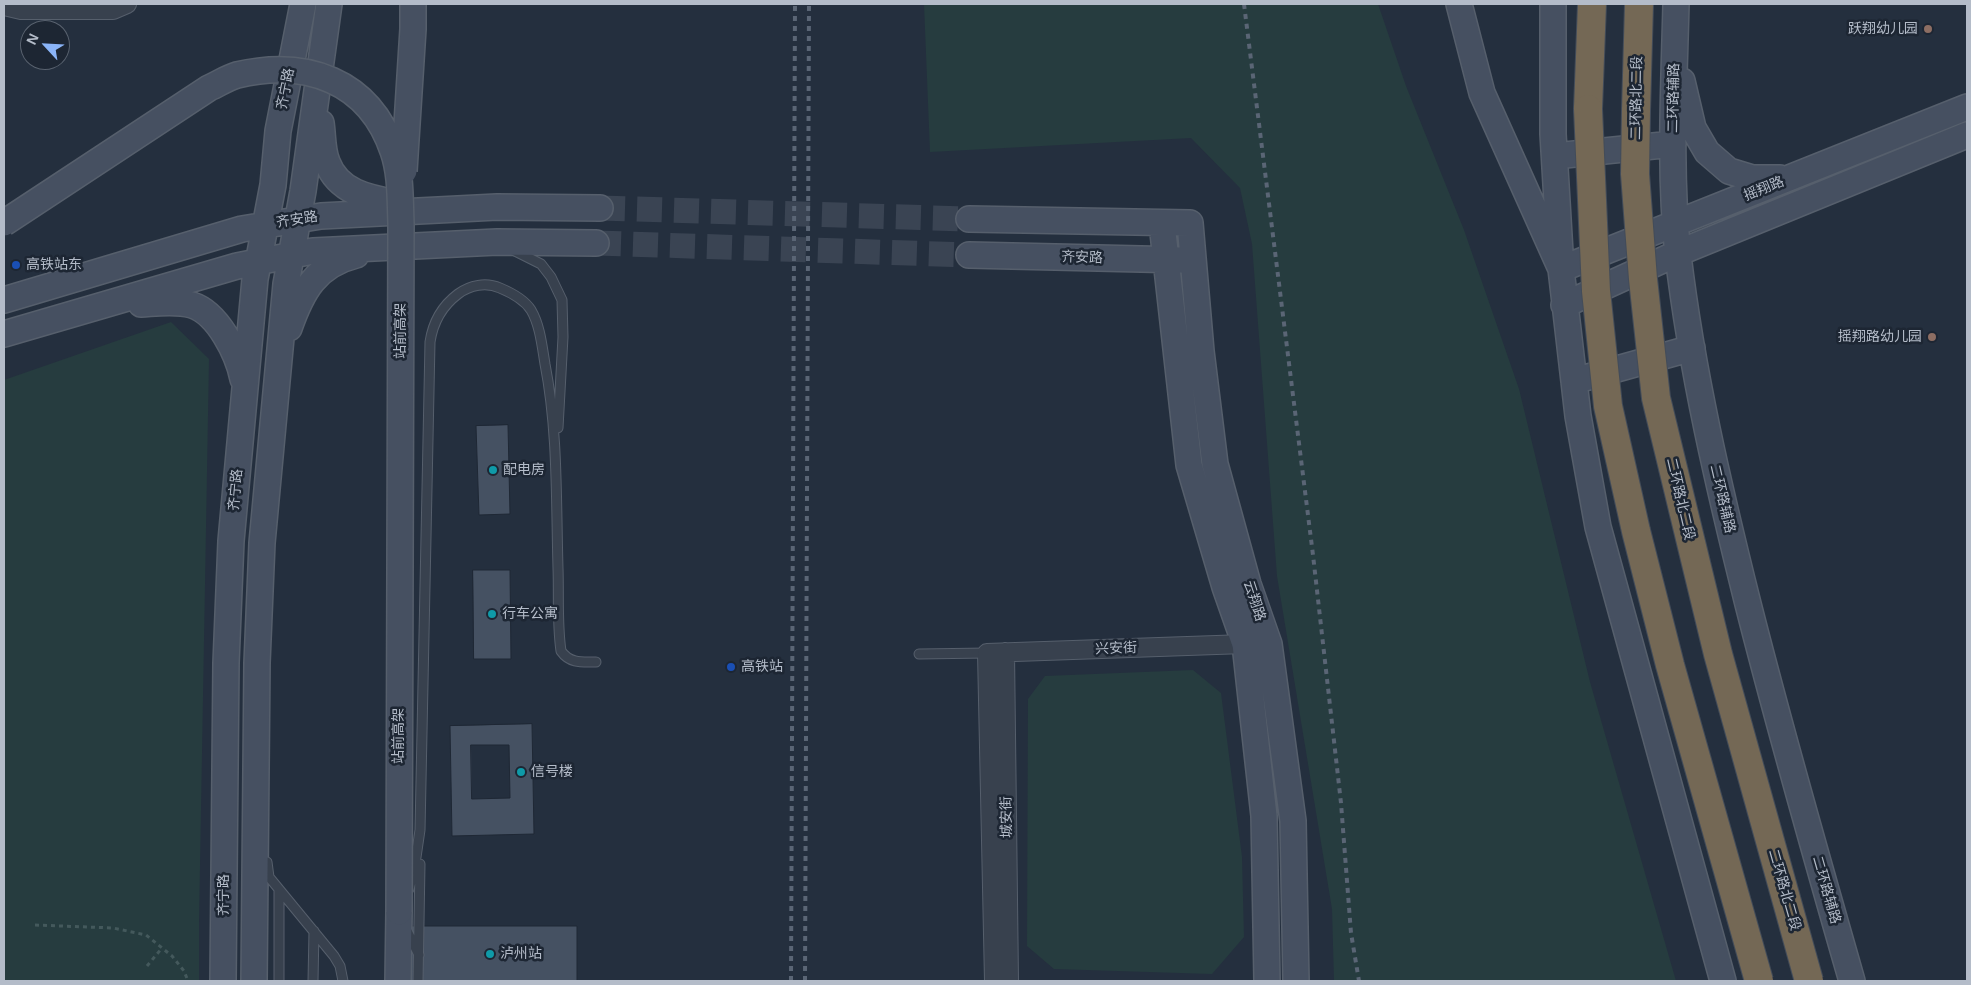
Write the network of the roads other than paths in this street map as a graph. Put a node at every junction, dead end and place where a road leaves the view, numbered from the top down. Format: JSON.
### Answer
{"nodes":[{"id":1,"x":127,"y":4,"type":"edge"},
{"id":2,"x":303,"y":4,"type":"edge"},
{"id":3,"x":329,"y":4,"type":"edge"},
{"id":4,"x":413,"y":4,"type":"edge"},
{"id":5,"x":1459,"y":4,"type":"edge"},
{"id":6,"x":1554,"y":4,"type":"edge"},
{"id":7,"x":1592,"y":4,"type":"edge"},
{"id":8,"x":1639,"y":4,"type":"edge"},
{"id":9,"x":1676,"y":4,"type":"edge"},
{"id":10,"x":4,"y":6,"type":"edge"},
{"id":11,"x":1675,"y":42,"type":"junction"},
{"id":12,"x":316,"y":93,"type":"junction"},
{"id":13,"x":1967,"y":107,"type":"edge"},
{"id":14,"x":1967,"y":136,"type":"edge"},
{"id":15,"x":1673,"y":144,"type":"junction"},
{"id":16,"x":1555,"y":156,"type":"junction"},
{"id":17,"x":1790,"y":178,"type":"junction"},
{"id":18,"x":600,"y":208,"type":"tunnel mouth"},
{"id":19,"x":441,"y":210,"type":"junction"},
{"id":20,"x":298,"y":220,"type":"junction"},
{"id":21,"x":970,"y":220,"type":"tunnel mouth"},
{"id":22,"x":4,"y":223,"type":"edge"},
{"id":23,"x":401,"y":223,"type":"junction"},
{"id":24,"x":1162,"y":224,"type":"junction"},
{"id":25,"x":1676,"y":224,"type":"junction"},
{"id":26,"x":265,"y":225,"type":"junction"},
{"id":27,"x":497,"y":242,"type":"junction"},
{"id":28,"x":596,"y":243,"type":"tunnel mouth"},
{"id":29,"x":388,"y":247,"type":"junction"},
{"id":30,"x":1678,"y":254,"type":"junction"},
{"id":31,"x":291,"y":255,"type":"junction"},
{"id":32,"x":969,"y":255,"type":"tunnel mouth"},
{"id":33,"x":1168,"y":260,"type":"junction"},
{"id":34,"x":1194,"y":260,"type":"junction"},
{"id":35,"x":259,"y":262,"type":"junction"},
{"id":36,"x":1561,"y":269,"type":"junction"},
{"id":37,"x":4,"y":300,"type":"edge"},
{"id":38,"x":1564,"y":305,"type":"junction"},
{"id":39,"x":99,"y":306,"type":"junction"},
{"id":40,"x":4,"y":334,"type":"edge"},
{"id":41,"x":1692,"y":348,"type":"junction"},
{"id":42,"x":280,"y":354,"type":"junction"},
{"id":43,"x":1574,"y":381,"type":"junction"},
{"id":44,"x":245,"y":389,"type":"junction"},
{"id":45,"x":556,"y":468,"type":"junction"},
{"id":46,"x":262,"y":543,"type":"junction"},
{"id":47,"x":268,"y":629,"type":"dead end"},
{"id":48,"x":1245,"y":644,"type":"junction"},
{"id":49,"x":996,"y":652,"type":"junction"},
{"id":50,"x":918,"y":654,"type":"dead end"},
{"id":51,"x":596,"y":662,"type":"dead end"},
{"id":52,"x":420,"y":830,"type":"junction"},
{"id":53,"x":268,"y":848,"type":"dead end"},
{"id":54,"x":279,"y":890,"type":"junction"},
{"id":55,"x":399,"y":912,"type":"junction"},
{"id":56,"x":314,"y":931,"type":"junction"},
{"id":57,"x":419,"y":955,"type":"junction"},
{"id":58,"x":223,"y":981,"type":"edge"},
{"id":59,"x":254,"y":981,"type":"edge"},
{"id":60,"x":279,"y":981,"type":"edge"},
{"id":61,"x":313,"y":981,"type":"edge"},
{"id":62,"x":343,"y":981,"type":"edge"},
{"id":63,"x":398,"y":981,"type":"edge"},
{"id":64,"x":418,"y":981,"type":"edge"},
{"id":65,"x":994,"y":981,"type":"edge"},
{"id":66,"x":1009,"y":981,"type":"edge"},
{"id":67,"x":1267,"y":981,"type":"edge"},
{"id":68,"x":1296,"y":981,"type":"edge"},
{"id":69,"x":1723,"y":981,"type":"edge"},
{"id":70,"x":1758,"y":981,"type":"edge"},
{"id":71,"x":1810,"y":981,"type":"edge"},
{"id":72,"x":1852,"y":981,"type":"edge"}],
"edges":[{"from":1,"to":10,"type":"street"},
{"from":2,"to":26,"type":"street","name":"齐宁路"},
{"from":3,"to":12,"type":"street"},
{"from":4,"to":23,"type":"street","bridge":true},
{"from":5,"to":36,"type":"street"},
{"from":6,"to":16,"type":"street"},
{"from":7,"to":70,"type":"highway","bridge":true},
{"from":8,"to":71,"type":"highway","name":"二环路北二段","bridge":true},
{"from":9,"to":11,"type":"street","name":"二环路辅路"},
{"from":11,"to":15,"type":"street","name":"二环路辅路"},
{"from":11,"to":17,"type":"street"},
{"from":12,"to":19,"type":"street"},
{"from":12,"to":20,"type":"street"},
{"from":13,"to":17,"type":"street","name":"摇翔路"},
{"from":14,"to":30,"type":"street","name":"摇翔路"},
{"from":15,"to":16,"type":"street"},
{"from":15,"to":25,"type":"street","name":"二环路辅路"},
{"from":16,"to":36,"type":"street"},
{"from":17,"to":25,"type":"street","name":"摇翔路"},
{"from":18,"to":19,"type":"street","name":"齐安路"},
{"from":19,"to":20,"type":"street","name":"齐安路"},
{"from":20,"to":26,"type":"street","name":"齐安路"},
{"from":20,"to":31,"type":"street"},
{"from":21,"to":24,"type":"street"},
{"from":22,"to":23,"type":"street","name":"站前高架","bridge":true},
{"from":23,"to":55,"type":"street","name":"站前高架","bridge":true},
{"from":24,"to":33,"type":"street","name":"云翔路"},
{"from":24,"to":34,"type":"street","name":"云翔路"},
{"from":25,"to":30,"type":"street","name":"二环路辅路"},
{"from":25,"to":36,"type":"street","name":"摇翔路"},
{"from":26,"to":35,"type":"street","name":"齐宁路"},
{"from":26,"to":37,"type":"street","name":"齐安路"},
{"from":27,"to":28,"type":"street"},
{"from":27,"to":29,"type":"street"},
{"from":27,"to":45,"type":"lane"},
{"from":29,"to":31,"type":"street"},
{"from":29,"to":42,"type":"street"},
{"from":30,"to":38,"type":"street","name":"摇翔路"},
{"from":30,"to":41,"type":"street","name":"二环路辅路"},
{"from":31,"to":35,"type":"street"},
{"from":31,"to":42,"type":"street"},
{"from":32,"to":33,"type":"street","name":"齐安路"},
{"from":33,"to":34,"type":"street","name":"齐安路"},
{"from":33,"to":48,"type":"street","name":"云翔路"},
{"from":34,"to":68,"type":"street","name":"云翔路"},
{"from":35,"to":39,"type":"street"},
{"from":35,"to":44,"type":"street","name":"齐宁路"},
{"from":36,"to":38,"type":"street"},
{"from":38,"to":43,"type":"street"},
{"from":39,"to":40,"type":"street"},
{"from":39,"to":44,"type":"street"},
{"from":41,"to":43,"type":"street"},
{"from":41,"to":72,"type":"street","name":"二环路辅路"},
{"from":42,"to":46,"type":"street"},
{"from":43,"to":69,"type":"street"},
{"from":44,"to":58,"type":"street","name":"齐宁路"},
{"from":45,"to":51,"type":"lane"},
{"from":45,"to":52,"type":"lane"},
{"from":46,"to":47,"type":"lane"},
{"from":46,"to":59,"type":"street"},
{"from":48,"to":49,"type":"street","name":"兴安街"},
{"from":48,"to":67,"type":"street","name":"云翔路"},
{"from":49,"to":50,"type":"lane"},
{"from":49,"to":65,"type":"street","name":"城安街"},
{"from":49,"to":66,"type":"street","name":"城安街"},
{"from":52,"to":55,"type":"lane"},
{"from":52,"to":57,"type":"lane"},
{"from":53,"to":54,"type":"lane"},
{"from":54,"to":56,"type":"lane"},
{"from":54,"to":60,"type":"lane"},
{"from":55,"to":57,"type":"lane"},
{"from":55,"to":63,"type":"street","name":"站前高架"},
{"from":56,"to":61,"type":"lane"},
{"from":56,"to":62,"type":"lane"},
{"from":57,"to":64,"type":"lane"}]}
